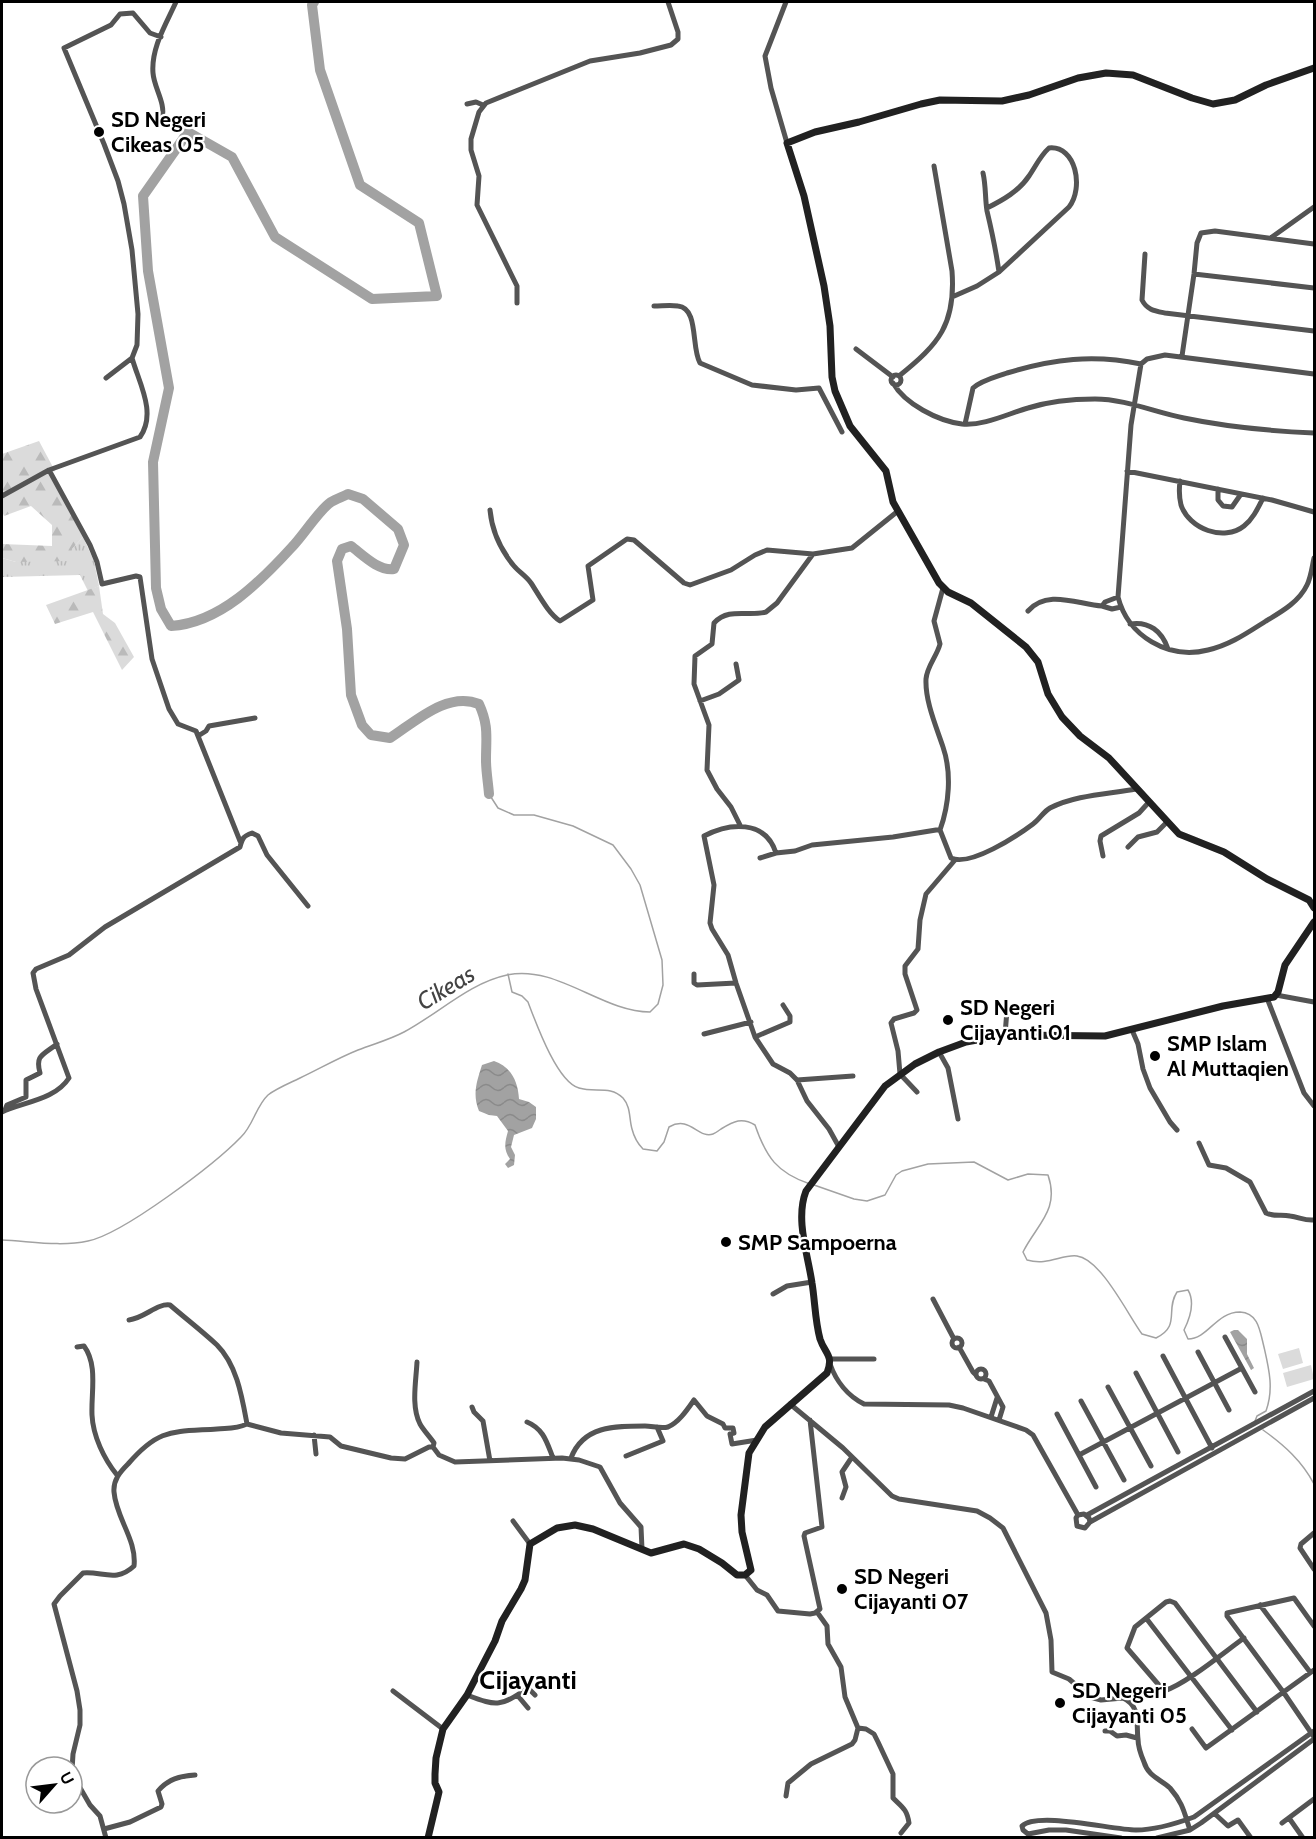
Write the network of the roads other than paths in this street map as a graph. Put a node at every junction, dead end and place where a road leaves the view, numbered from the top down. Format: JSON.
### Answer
{"nodes":[{"id":1,"x":176,"y":2,"type":"edge"},
{"id":2,"x":668,"y":2,"type":"edge"},
{"id":3,"x":786,"y":2,"type":"edge"},
{"id":4,"x":161,"y":37,"type":"junction"},
{"id":5,"x":1314,"y":68,"type":"edge"},
{"id":6,"x":467,"y":104,"type":"dead end"},
{"id":7,"x":483,"y":105,"type":"junction"},
{"id":8,"x":162,"y":118,"type":"dead end"},
{"id":9,"x":786,"y":143,"type":"junction"},
{"id":10,"x":934,"y":166,"type":"dead end"},
{"id":11,"x":984,"y":173,"type":"dead end"},
{"id":12,"x":1314,"y":207,"type":"edge"},
{"id":13,"x":987,"y":208,"type":"junction"},
{"id":14,"x":1272,"y":237,"type":"junction"},
{"id":15,"x":1314,"y":244,"type":"edge"},
{"id":16,"x":1145,"y":254,"type":"dead end"},
{"id":17,"x":999,"y":272,"type":"junction"},
{"id":18,"x":1194,"y":274,"type":"junction"},
{"id":19,"x":1314,"y":288,"type":"edge"},
{"id":20,"x":952,"y":297,"type":"junction"},
{"id":21,"x":517,"y":303,"type":"dead end"},
{"id":22,"x":654,"y":306,"type":"dead end"},
{"id":23,"x":1187,"y":316,"type":"junction"},
{"id":24,"x":1314,"y":331,"type":"edge"},
{"id":25,"x":856,"y":349,"type":"dead end"},
{"id":26,"x":1182,"y":356,"type":"junction"},
{"id":27,"x":132,"y":358,"type":"junction"},
{"id":28,"x":1141,"y":364,"type":"junction"},
{"id":29,"x":1314,"y":374,"type":"edge"},
{"id":30,"x":106,"y":378,"type":"dead end"},
{"id":31,"x":895,"y":378,"type":"junction"},
{"id":32,"x":1133,"y":405,"type":"junction"},
{"id":33,"x":965,"y":424,"type":"junction"},
{"id":34,"x":842,"y":432,"type":"dead end"},
{"id":35,"x":1314,"y":433,"type":"edge"},
{"id":36,"x":49,"y":470,"type":"junction"},
{"id":37,"x":1127,"y":471,"type":"junction"},
{"id":38,"x":1180,"y":481,"type":"junction"},
{"id":39,"x":1218,"y":489,"type":"junction"},
{"id":40,"x":1241,"y":494,"type":"junction"},
{"id":41,"x":2,"y":496,"type":"edge"},
{"id":42,"x":1263,"y":498,"type":"junction"},
{"id":43,"x":490,"y":510,"type":"dead end"},
{"id":44,"x":898,"y":511,"type":"junction"},
{"id":45,"x":1314,"y":512,"type":"edge"},
{"id":46,"x":813,"y":554,"type":"junction"},
{"id":47,"x":1314,"y":558,"type":"edge"},
{"id":48,"x":943,"y":588,"type":"junction"},
{"id":49,"x":1118,"y":597,"type":"junction"},
{"id":50,"x":1102,"y":606,"type":"junction"},
{"id":51,"x":1121,"y":607,"type":"junction"},
{"id":52,"x":1028,"y":611,"type":"dead end"},
{"id":53,"x":1130,"y":624,"type":"junction"},
{"id":54,"x":1168,"y":649,"type":"junction"},
{"id":55,"x":736,"y":664,"type":"dead end"},
{"id":56,"x":700,"y":701,"type":"junction"},
{"id":57,"x":255,"y":718,"type":"dead end"},
{"id":58,"x":198,"y":736,"type":"junction"},
{"id":59,"x":1136,"y":789,"type":"junction"},
{"id":60,"x":1149,"y":802,"type":"junction"},
{"id":61,"x":1167,"y":822,"type":"junction"},
{"id":62,"x":740,"y":825,"type":"junction"},
{"id":63,"x":940,"y":830,"type":"junction"},
{"id":64,"x":240,"y":841,"type":"junction"},
{"id":65,"x":1128,"y":847,"type":"dead end"},
{"id":66,"x":776,"y":853,"type":"junction"},
{"id":67,"x":1103,"y":856,"type":"dead end"},
{"id":68,"x":760,"y":858,"type":"dead end"},
{"id":69,"x":955,"y":860,"type":"junction"},
{"id":70,"x":308,"y":906,"type":"dead end"},
{"id":71,"x":1314,"y":908,"type":"edge"},
{"id":72,"x":1314,"y":922,"type":"edge"},
{"id":73,"x":694,"y":974,"type":"dead end"},
{"id":74,"x":736,"y":983,"type":"junction"},
{"id":75,"x":1276,"y":995,"type":"junction"},
{"id":76,"x":1268,"y":998,"type":"junction"},
{"id":77,"x":1314,"y":1002,"type":"edge"},
{"id":78,"x":783,"y":1005,"type":"dead end"},
{"id":79,"x":1008,"y":1010,"type":"dead end"},
{"id":80,"x":751,"y":1022,"type":"junction"},
{"id":81,"x":1132,"y":1029,"type":"junction"},
{"id":82,"x":704,"y":1034,"type":"dead end"},
{"id":83,"x":1005,"y":1035,"type":"junction"},
{"id":84,"x":755,"y":1037,"type":"junction"},
{"id":85,"x":57,"y":1044,"type":"junction"},
{"id":86,"x":939,"y":1052,"type":"junction"},
{"id":87,"x":900,"y":1074,"type":"junction"},
{"id":88,"x":853,"y":1076,"type":"dead end"},
{"id":89,"x":797,"y":1080,"type":"junction"},
{"id":90,"x":917,"y":1092,"type":"dead end"},
{"id":91,"x":1314,"y":1106,"type":"edge"},
{"id":92,"x":3,"y":1111,"type":"edge"},
{"id":93,"x":958,"y":1119,"type":"dead end"},
{"id":94,"x":1177,"y":1130,"type":"dead end"},
{"id":95,"x":1199,"y":1143,"type":"dead end"},
{"id":96,"x":839,"y":1147,"type":"junction"},
{"id":97,"x":1314,"y":1220,"type":"edge"},
{"id":98,"x":812,"y":1282,"type":"junction"},
{"id":99,"x":772,"y":1294,"type":"dead end"},
{"id":100,"x":933,"y":1299,"type":"dead end"},
{"id":101,"x":129,"y":1320,"type":"dead end"},
{"id":102,"x":1225,"y":1337,"type":"dead end"},
{"id":103,"x":76,"y":1347,"type":"dead end"},
{"id":104,"x":1198,"y":1352,"type":"dead end"},
{"id":105,"x":1163,"y":1356,"type":"dead end"},
{"id":106,"x":874,"y":1359,"type":"dead end"},
{"id":107,"x":417,"y":1362,"type":"dead end"},
{"id":108,"x":830,"y":1362,"type":"junction"},
{"id":109,"x":1242,"y":1368,"type":"junction"},
{"id":110,"x":1136,"y":1373,"type":"dead end"},
{"id":111,"x":1215,"y":1382,"type":"junction"},
{"id":112,"x":1108,"y":1387,"type":"dead end"},
{"id":113,"x":1314,"y":1391,"type":"edge"},
{"id":114,"x":1255,"y":1392,"type":"dead end"},
{"id":115,"x":998,"y":1398,"type":"junction"},
{"id":116,"x":1185,"y":1398,"type":"junction"},
{"id":117,"x":1314,"y":1398,"type":"edge"},
{"id":118,"x":1081,"y":1401,"type":"dead end"},
{"id":119,"x":790,"y":1403,"type":"junction"},
{"id":120,"x":472,"y":1407,"type":"dead end"},
{"id":121,"x":1229,"y":1410,"type":"dead end"},
{"id":122,"x":1285,"y":1411,"type":"junction"},
{"id":123,"x":1157,"y":1413,"type":"junction"},
{"id":124,"x":1057,"y":1414,"type":"dead end"},
{"id":125,"x":991,"y":1417,"type":"junction"},
{"id":126,"x":810,"y":1420,"type":"junction"},
{"id":127,"x":999,"y":1420,"type":"junction"},
{"id":128,"x":527,"y":1422,"type":"dead end"},
{"id":129,"x":248,"y":1424,"type":"junction"},
{"id":130,"x":657,"y":1427,"type":"junction"},
{"id":131,"x":1130,"y":1428,"type":"junction"},
{"id":132,"x":314,"y":1434,"type":"junction"},
{"id":133,"x":757,"y":1440,"type":"junction"},
{"id":134,"x":1103,"y":1442,"type":"junction"},
{"id":135,"x":433,"y":1448,"type":"junction"},
{"id":136,"x":1213,"y":1449,"type":"junction"},
{"id":137,"x":1178,"y":1452,"type":"dead end"},
{"id":138,"x":316,"y":1454,"type":"dead end"},
{"id":139,"x":1079,"y":1455,"type":"junction"},
{"id":140,"x":626,"y":1456,"type":"dead end"},
{"id":141,"x":852,"y":1457,"type":"junction"},
{"id":142,"x":553,"y":1458,"type":"junction"},
{"id":143,"x":570,"y":1458,"type":"junction"},
{"id":144,"x":490,"y":1461,"type":"junction"},
{"id":145,"x":1151,"y":1466,"type":"dead end"},
{"id":146,"x":117,"y":1475,"type":"junction"},
{"id":147,"x":1124,"y":1480,"type":"dead end"},
{"id":148,"x":1096,"y":1487,"type":"dead end"},
{"id":149,"x":842,"y":1498,"type":"dead end"},
{"id":150,"x":1078,"y":1515,"type":"junction"},
{"id":151,"x":1087,"y":1515,"type":"junction"},
{"id":152,"x":513,"y":1521,"type":"dead end"},
{"id":153,"x":1090,"y":1522,"type":"junction"},
{"id":154,"x":1314,"y":1533,"type":"edge"},
{"id":155,"x":530,"y":1544,"type":"junction"},
{"id":156,"x":642,"y":1549,"type":"junction"},
{"id":157,"x":1314,"y":1569,"type":"edge"},
{"id":158,"x":745,"y":1575,"type":"junction"},
{"id":159,"x":1260,"y":1605,"type":"junction"},
{"id":160,"x":817,"y":1612,"type":"junction"},
{"id":161,"x":1146,"y":1618,"type":"junction"},
{"id":162,"x":1314,"y":1626,"type":"edge"},
{"id":163,"x":1244,"y":1638,"type":"junction"},
{"id":164,"x":1217,"y":1658,"type":"junction"},
{"id":165,"x":1312,"y":1671,"type":"edge"},
{"id":166,"x":1191,"y":1676,"type":"junction"},
{"id":167,"x":393,"y":1691,"type":"dead end"},
{"id":168,"x":1284,"y":1693,"type":"junction"},
{"id":169,"x":467,"y":1695,"type":"junction"},
{"id":170,"x":535,"y":1695,"type":"dead end"},
{"id":171,"x":518,"y":1696,"type":"junction"},
{"id":172,"x":528,"y":1708,"type":"dead end"},
{"id":173,"x":1257,"y":1712,"type":"junction"},
{"id":174,"x":858,"y":1728,"type":"junction"},
{"id":175,"x":1192,"y":1729,"type":"dead end"},
{"id":176,"x":443,"y":1730,"type":"junction"},
{"id":177,"x":1232,"y":1730,"type":"junction"},
{"id":178,"x":1105,"y":1731,"type":"dead end"},
{"id":179,"x":1314,"y":1735,"type":"edge"},
{"id":180,"x":1137,"y":1738,"type":"junction"},
{"id":181,"x":195,"y":1775,"type":"dead end"},
{"id":182,"x":786,"y":1796,"type":"dead end"},
{"id":183,"x":1314,"y":1800,"type":"edge"},
{"id":184,"x":1215,"y":1814,"type":"junction"},
{"id":185,"x":1289,"y":1818,"type":"junction"},
{"id":186,"x":1187,"y":1820,"type":"junction"},
{"id":187,"x":1282,"y":1823,"type":"dead end"},
{"id":188,"x":1174,"y":1824,"type":"junction"},
{"id":189,"x":104,"y":1829,"type":"junction"},
{"id":190,"x":1190,"y":1830,"type":"junction"},
{"id":191,"x":901,"y":1833,"type":"dead end"},
{"id":192,"x":1026,"y":1835,"type":"edge"},
{"id":193,"x":1178,"y":1835,"type":"edge"},
{"id":194,"x":106,"y":1838,"type":"edge"},
{"id":195,"x":428,"y":1838,"type":"edge"},
{"id":196,"x":1121,"y":1838,"type":"edge"},
{"id":197,"x":1157,"y":1838,"type":"edge"},
{"id":198,"x":1251,"y":1838,"type":"edge"},
{"id":199,"x":1303,"y":1838,"type":"edge"}],
"edges":[{"from":1,"to":4,"type":"street"},
{"from":2,"to":7,"type":"street"},
{"from":3,"to":9,"type":"street"},
{"from":4,"to":8,"type":"street"},
{"from":4,"to":27,"type":"street"},
{"from":5,"to":9,"type":"main road"},
{"from":6,"to":7,"type":"street"},
{"from":7,"to":21,"type":"street"},
{"from":9,"to":44,"type":"main road"},
{"from":10,"to":20,"type":"street"},
{"from":11,"to":13,"type":"street"},
{"from":12,"to":14,"type":"street"},
{"from":13,"to":17,"type":"street"},
{"from":13,"to":17,"type":"street"},
{"from":14,"to":15,"type":"street"},
{"from":14,"to":18,"type":"street"},
{"from":16,"to":23,"type":"street"},
{"from":17,"to":20,"type":"street"},
{"from":18,"to":19,"type":"street"},
{"from":18,"to":23,"type":"street"},
{"from":20,"to":31,"type":"street"},
{"from":22,"to":34,"type":"street"},
{"from":23,"to":24,"type":"street"},
{"from":23,"to":26,"type":"street"},
{"from":25,"to":31,"type":"street"},
{"from":26,"to":28,"type":"street"},
{"from":26,"to":29,"type":"street"},
{"from":27,"to":30,"type":"street"},
{"from":27,"to":36,"type":"street"},
{"from":28,"to":32,"type":"street"},
{"from":28,"to":33,"type":"street"},
{"from":31,"to":33,"type":"street"},
{"from":32,"to":33,"type":"street"},
{"from":32,"to":35,"type":"street"},
{"from":32,"to":37,"type":"street"},
{"from":36,"to":41,"type":"street"},
{"from":36,"to":58,"type":"street"},
{"from":37,"to":38,"type":"street"},
{"from":37,"to":49,"type":"street"},
{"from":38,"to":39,"type":"street"},
{"from":38,"to":42,"type":"street"},
{"from":39,"to":40,"type":"street"},
{"from":39,"to":40,"type":"street"},
{"from":40,"to":42,"type":"street"},
{"from":42,"to":45,"type":"street"},
{"from":43,"to":46,"type":"street"},
{"from":44,"to":46,"type":"street"},
{"from":44,"to":48,"type":"main road"},
{"from":46,"to":56,"type":"street"},
{"from":47,"to":54,"type":"street"},
{"from":48,"to":59,"type":"main road"},
{"from":48,"to":63,"type":"street"},
{"from":49,"to":50,"type":"street"},
{"from":49,"to":51,"type":"street"},
{"from":50,"to":51,"type":"street"},
{"from":50,"to":52,"type":"street"},
{"from":51,"to":53,"type":"street"},
{"from":53,"to":54,"type":"street"},
{"from":53,"to":54,"type":"street"},
{"from":55,"to":56,"type":"street"},
{"from":56,"to":62,"type":"street"},
{"from":57,"to":58,"type":"street"},
{"from":58,"to":64,"type":"street"},
{"from":59,"to":60,"type":"main road"},
{"from":59,"to":69,"type":"street"},
{"from":60,"to":61,"type":"main road"},
{"from":60,"to":67,"type":"street"},
{"from":61,"to":65,"type":"street"},
{"from":61,"to":71,"type":"main road"},
{"from":62,"to":66,"type":"street"},
{"from":62,"to":74,"type":"street"},
{"from":63,"to":66,"type":"street"},
{"from":63,"to":69,"type":"street"},
{"from":64,"to":70,"type":"street"},
{"from":64,"to":85,"type":"street"},
{"from":66,"to":68,"type":"street"},
{"from":69,"to":87,"type":"street"},
{"from":72,"to":75,"type":"main road"},
{"from":73,"to":74,"type":"street"},
{"from":74,"to":80,"type":"street"},
{"from":75,"to":76,"type":"main road"},
{"from":75,"to":77,"type":"street"},
{"from":76,"to":81,"type":"main road"},
{"from":76,"to":91,"type":"street"},
{"from":78,"to":84,"type":"street"},
{"from":79,"to":83,"type":"street"},
{"from":80,"to":82,"type":"street"},
{"from":80,"to":84,"type":"street"},
{"from":81,"to":83,"type":"main road"},
{"from":81,"to":94,"type":"street"},
{"from":83,"to":86,"type":"main road"},
{"from":84,"to":89,"type":"street"},
{"from":85,"to":92,"type":"street"},
{"from":85,"to":92,"type":"street"},
{"from":86,"to":87,"type":"main road"},
{"from":86,"to":93,"type":"street"},
{"from":87,"to":90,"type":"street"},
{"from":87,"to":96,"type":"main road"},
{"from":88,"to":89,"type":"street"},
{"from":89,"to":96,"type":"street"},
{"from":95,"to":97,"type":"street"},
{"from":96,"to":98,"type":"main road"},
{"from":98,"to":99,"type":"street"},
{"from":98,"to":108,"type":"main road"},
{"from":100,"to":115,"type":"street"},
{"from":101,"to":129,"type":"street"},
{"from":102,"to":109,"type":"street"},
{"from":103,"to":146,"type":"street"},
{"from":104,"to":111,"type":"street"},
{"from":105,"to":116,"type":"street"},
{"from":106,"to":108,"type":"street"},
{"from":107,"to":135,"type":"street"},
{"from":108,"to":119,"type":"main road"},
{"from":108,"to":125,"type":"street"},
{"from":109,"to":111,"type":"street"},
{"from":109,"to":114,"type":"street"},
{"from":110,"to":123,"type":"street"},
{"from":111,"to":116,"type":"street"},
{"from":111,"to":121,"type":"street"},
{"from":112,"to":131,"type":"street"},
{"from":113,"to":122,"type":"street"},
{"from":115,"to":125,"type":"street"},
{"from":115,"to":127,"type":"street"},
{"from":116,"to":123,"type":"street"},
{"from":116,"to":136,"type":"street"},
{"from":117,"to":122,"type":"street"},
{"from":118,"to":134,"type":"street"},
{"from":119,"to":126,"type":"street"},
{"from":119,"to":133,"type":"main road"},
{"from":120,"to":144,"type":"street"},
{"from":122,"to":136,"type":"street"},
{"from":123,"to":131,"type":"street"},
{"from":123,"to":137,"type":"street"},
{"from":124,"to":139,"type":"street"},
{"from":125,"to":127,"type":"street"},
{"from":126,"to":141,"type":"street"},
{"from":126,"to":160,"type":"street"},
{"from":127,"to":150,"type":"street"},
{"from":128,"to":142,"type":"street"},
{"from":129,"to":132,"type":"street"},
{"from":129,"to":146,"type":"street"},
{"from":130,"to":133,"type":"street"},
{"from":130,"to":140,"type":"street"},
{"from":130,"to":143,"type":"street"},
{"from":131,"to":134,"type":"street"},
{"from":131,"to":145,"type":"street"},
{"from":132,"to":135,"type":"street"},
{"from":132,"to":138,"type":"street"},
{"from":133,"to":158,"type":"main road"},
{"from":134,"to":139,"type":"street"},
{"from":134,"to":147,"type":"street"},
{"from":135,"to":144,"type":"street"},
{"from":136,"to":151,"type":"street"},
{"from":136,"to":153,"type":"street"},
{"from":139,"to":148,"type":"street"},
{"from":141,"to":149,"type":"street"},
{"from":141,"to":180,"type":"street"},
{"from":142,"to":143,"type":"street"},
{"from":142,"to":144,"type":"street"},
{"from":143,"to":156,"type":"street"},
{"from":146,"to":189,"type":"street"},
{"from":150,"to":151,"type":"street"},
{"from":150,"to":153,"type":"street"},
{"from":151,"to":153,"type":"street"},
{"from":152,"to":155,"type":"street"},
{"from":154,"to":157,"type":"street"},
{"from":155,"to":156,"type":"main road"},
{"from":155,"to":169,"type":"main road"},
{"from":156,"to":158,"type":"main road"},
{"from":158,"to":160,"type":"street"},
{"from":159,"to":162,"type":"street"},
{"from":159,"to":163,"type":"street"},
{"from":159,"to":165,"type":"street"},
{"from":160,"to":174,"type":"street"},
{"from":161,"to":164,"type":"street"},
{"from":161,"to":166,"type":"street"},
{"from":161,"to":166,"type":"street"},
{"from":163,"to":164,"type":"street"},
{"from":163,"to":168,"type":"street"},
{"from":164,"to":166,"type":"street"},
{"from":164,"to":173,"type":"street"},
{"from":165,"to":168,"type":"street"},
{"from":166,"to":177,"type":"street"},
{"from":167,"to":176,"type":"street"},
{"from":168,"to":173,"type":"street"},
{"from":168,"to":179,"type":"street"},
{"from":169,"to":171,"type":"street"},
{"from":169,"to":176,"type":"main road"},
{"from":170,"to":171,"type":"street"},
{"from":171,"to":172,"type":"street"},
{"from":173,"to":177,"type":"street"},
{"from":174,"to":182,"type":"street"},
{"from":174,"to":191,"type":"street"},
{"from":175,"to":177,"type":"street"},
{"from":176,"to":195,"type":"main road"},
{"from":178,"to":180,"type":"street"},
{"from":179,"to":184,"type":"street"},
{"from":179,"to":186,"type":"street"},
{"from":180,"to":186,"type":"street"},
{"from":181,"to":189,"type":"street"},
{"from":183,"to":185,"type":"street"},
{"from":184,"to":190,"type":"street"},
{"from":184,"to":198,"type":"street"},
{"from":185,"to":187,"type":"street"},
{"from":185,"to":199,"type":"street"},
{"from":186,"to":188,"type":"street"},
{"from":186,"to":190,"type":"street"},
{"from":188,"to":192,"type":"street"},
{"from":188,"to":193,"type":"street"},
{"from":189,"to":194,"type":"street"},
{"from":190,"to":193,"type":"street"},
{"from":192,"to":196,"type":"street"},
{"from":193,"to":197,"type":"street"}]}
